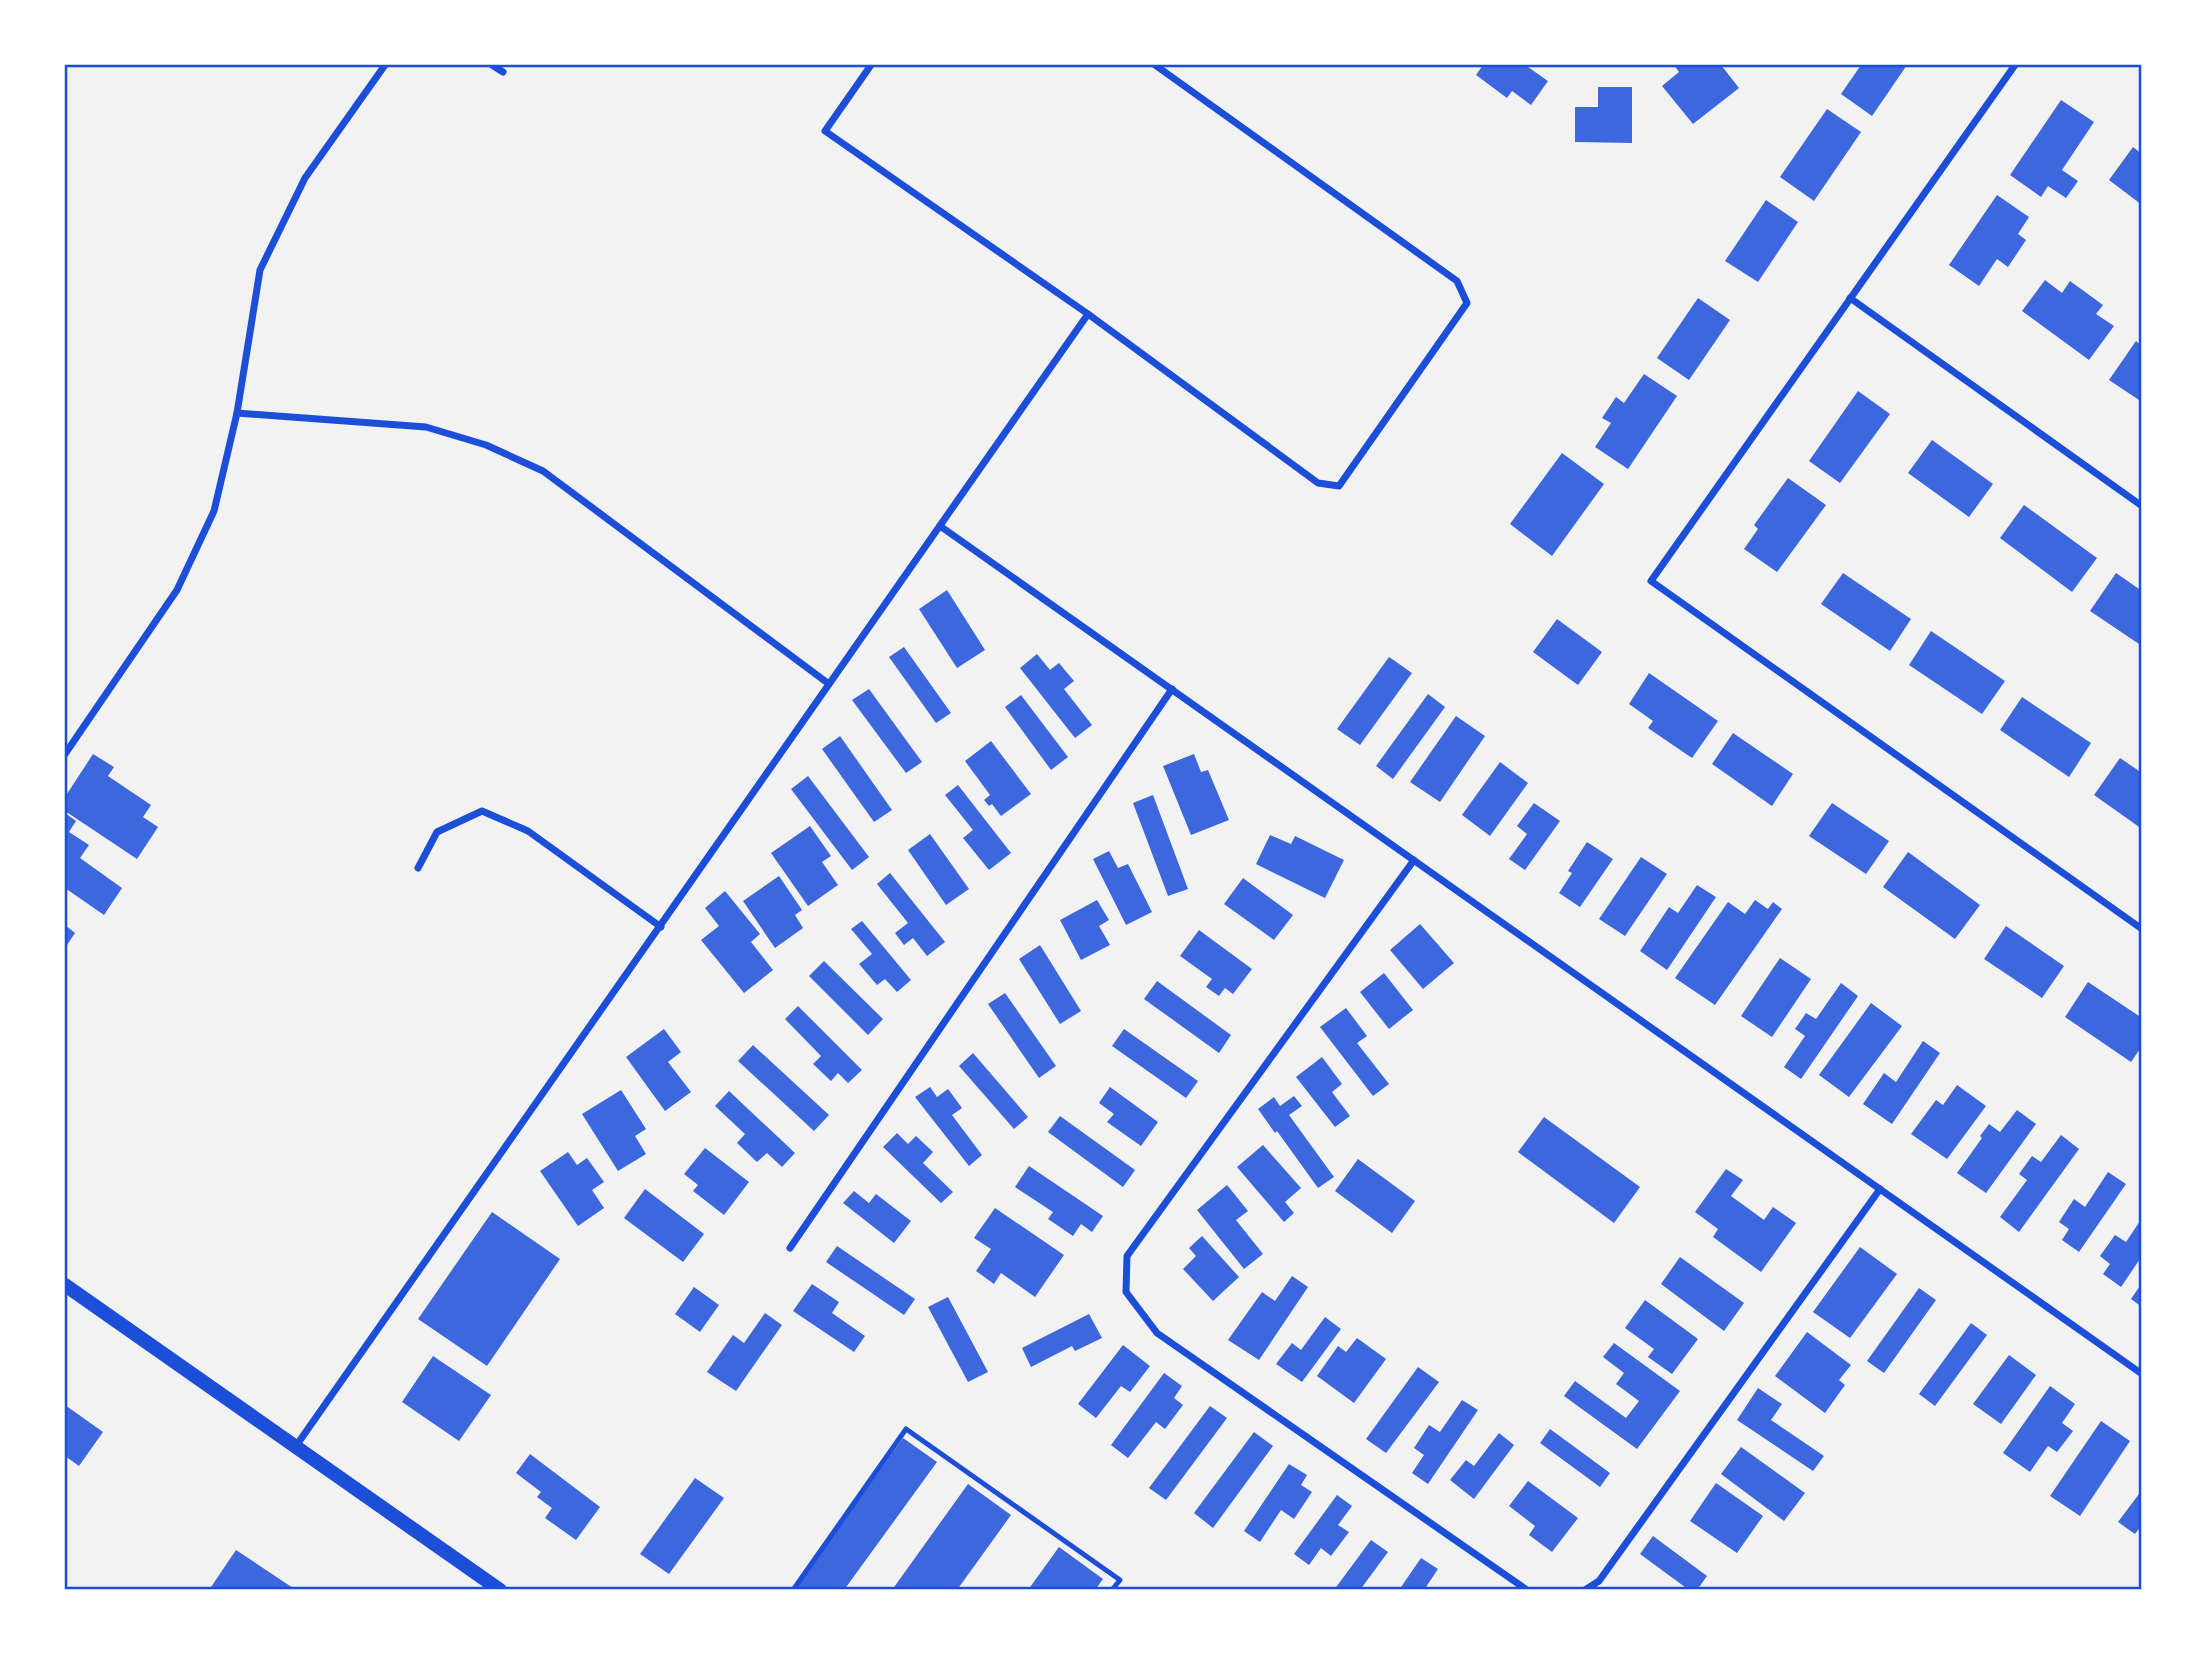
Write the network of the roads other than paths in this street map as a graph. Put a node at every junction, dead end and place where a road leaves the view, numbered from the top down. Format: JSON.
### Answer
{"nodes":[{"id":1,"x":385,"y":65,"type":"edge"},
{"id":2,"x":492,"y":65,"type":"edge"},
{"id":3,"x":871,"y":65,"type":"edge"},
{"id":4,"x":1155,"y":65,"type":"edge"},
{"id":5,"x":2015,"y":65,"type":"edge"},
{"id":6,"x":503,"y":72,"type":"dead end"},
{"id":7,"x":1850,"y":298,"type":"junction"},
{"id":8,"x":1088,"y":314,"type":"junction"},
{"id":9,"x":237,"y":413,"type":"junction"},
{"id":10,"x":2142,"y":506,"type":"edge"},
{"id":11,"x":940,"y":526,"type":"junction"},
{"id":12,"x":829,"y":684,"type":"junction"},
{"id":13,"x":1172,"y":690,"type":"junction"},
{"id":14,"x":65,"y":754,"type":"edge"},
{"id":15,"x":1414,"y":860,"type":"junction"},
{"id":16,"x":418,"y":868,"type":"dead end"},
{"id":17,"x":661,"y":927,"type":"junction"},
{"id":18,"x":2142,"y":929,"type":"edge"},
{"id":19,"x":1880,"y":1189,"type":"junction"},
{"id":20,"x":790,"y":1248,"type":"dead end"},
{"id":21,"x":65,"y":1285,"type":"edge"},
{"id":22,"x":2142,"y":1374,"type":"edge"},
{"id":23,"x":295,"y":1447,"type":"junction"},
{"id":24,"x":500,"y":1590,"type":"edge"},
{"id":25,"x":793,"y":1590,"type":"edge"},
{"id":26,"x":1112,"y":1590,"type":"edge"},
{"id":27,"x":1527,"y":1590,"type":"edge"},
{"id":28,"x":1585,"y":1590,"type":"edge"}],
"edges":[{"from":1,"to":9,"type":"street"},
{"from":2,"to":6,"type":"street"},
{"from":3,"to":8,"type":"street"},
{"from":4,"to":8,"type":"street"},
{"from":5,"to":7,"type":"street"},
{"from":7,"to":10,"type":"street"},
{"from":7,"to":18,"type":"street"},
{"from":8,"to":11,"type":"street"},
{"from":9,"to":12,"type":"street"},
{"from":9,"to":14,"type":"street"},
{"from":11,"to":12,"type":"street"},
{"from":11,"to":13,"type":"street"},
{"from":12,"to":17,"type":"street"},
{"from":13,"to":15,"type":"street"},
{"from":13,"to":20,"type":"street"},
{"from":15,"to":19,"type":"street"},
{"from":15,"to":27,"type":"street"},
{"from":16,"to":17,"type":"street"},
{"from":17,"to":23,"type":"street"},
{"from":19,"to":22,"type":"street"},
{"from":19,"to":28,"type":"street"},
{"from":21,"to":23,"type":"main road"},
{"from":23,"to":24,"type":"main road"},
{"from":25,"to":26,"type":"lane"}]}
